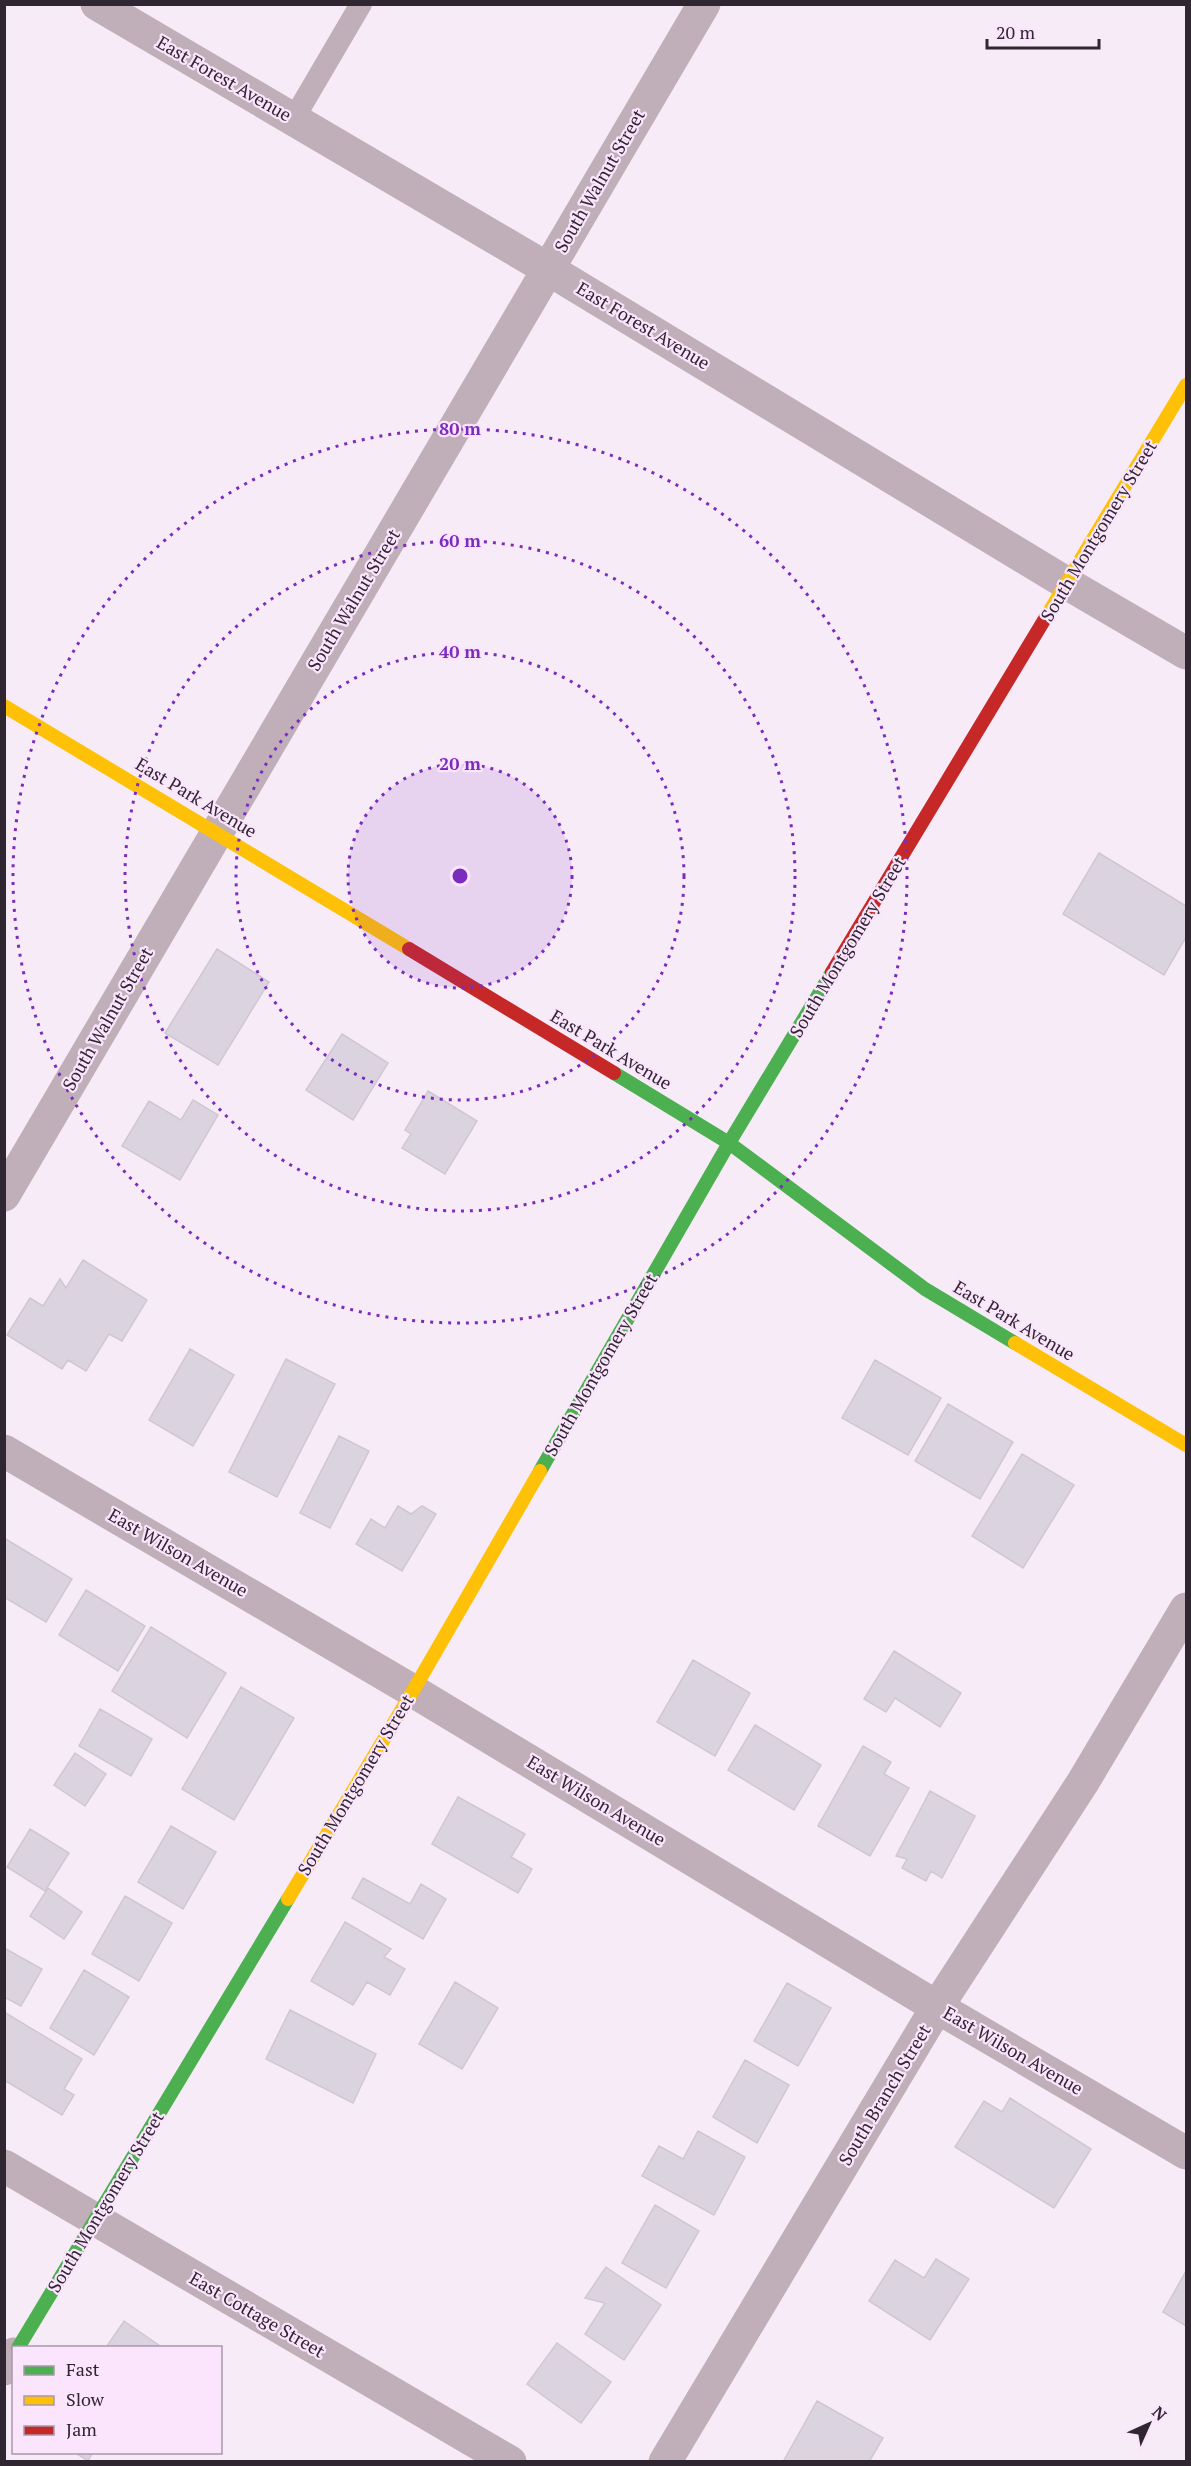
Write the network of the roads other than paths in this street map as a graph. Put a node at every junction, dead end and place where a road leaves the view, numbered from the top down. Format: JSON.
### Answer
{"nodes":[{"id":1,"x":96,"y":4,"type":"edge"},
{"id":2,"x":360,"y":4,"type":"edge"},
{"id":3,"x":704,"y":4,"type":"edge"},
{"id":4,"x":293,"y":120,"type":"junction"},
{"id":5,"x":548,"y":269,"type":"junction"},
{"id":6,"x":1186,"y":385,"type":"edge"},
{"id":7,"x":1068,"y":584,"type":"junction"},
{"id":8,"x":1186,"y":653,"type":"edge"},
{"id":9,"x":4,"y":706,"type":"edge"},
{"id":10,"x":217,"y":831,"type":"junction"},
{"id":11,"x":729,"y":1143,"type":"junction"},
{"id":12,"x":4,"y":1196,"type":"edge"},
{"id":13,"x":1186,"y":1445,"type":"edge"},
{"id":14,"x":4,"y":1451,"type":"edge"},
{"id":15,"x":1186,"y":1609,"type":"edge"},
{"id":16,"x":413,"y":1691,"type":"junction"},
{"id":17,"x":937,"y":2007,"type":"junction"},
{"id":18,"x":1186,"y":2153,"type":"edge"},
{"id":19,"x":4,"y":2166,"type":"edge"},
{"id":20,"x":95,"y":2221,"type":"junction"},
{"id":21,"x":19,"y":2346,"type":"edge"},
{"id":22,"x":510,"y":2462,"type":"edge"},
{"id":23,"x":664,"y":2462,"type":"edge"}],
"edges":[{"from":1,"to":4,"type":"street","name":"East Forest Avenue"},
{"from":2,"to":4,"type":"lane"},
{"from":3,"to":5,"type":"street","name":"South Walnut Street"},
{"from":4,"to":5,"type":"street","name":"East Forest Avenue"},
{"from":5,"to":7,"type":"street","name":"East Forest Avenue"},
{"from":5,"to":10,"type":"street","name":"South Walnut Street"},
{"from":6,"to":7,"type":"street","name":"South Montgomery Street"},
{"from":7,"to":8,"type":"street","name":"East Forest Avenue"},
{"from":7,"to":11,"type":"street","name":"South Montgomery Street"},
{"from":9,"to":10,"type":"street","name":"East Park Avenue"},
{"from":10,"to":11,"type":"street","name":"East Park Avenue"},
{"from":10,"to":12,"type":"street","name":"South Walnut Street"},
{"from":11,"to":13,"type":"street","name":"East Park Avenue"},
{"from":11,"to":16,"type":"street","name":"South Montgomery Street"},
{"from":14,"to":16,"type":"street","name":"East Wilson Avenue"},
{"from":15,"to":17,"type":"street","name":"South Branch Street"},
{"from":16,"to":17,"type":"street","name":"East Wilson Avenue"},
{"from":16,"to":20,"type":"street","name":"South Montgomery Street"},
{"from":17,"to":18,"type":"street","name":"East Wilson Avenue"},
{"from":17,"to":23,"type":"street","name":"South Branch Street"},
{"from":19,"to":20,"type":"street","name":"East Cottage Street"},
{"from":20,"to":21,"type":"street","name":"South Montgomery Street"},
{"from":20,"to":22,"type":"street","name":"East Cottage Street"}]}
